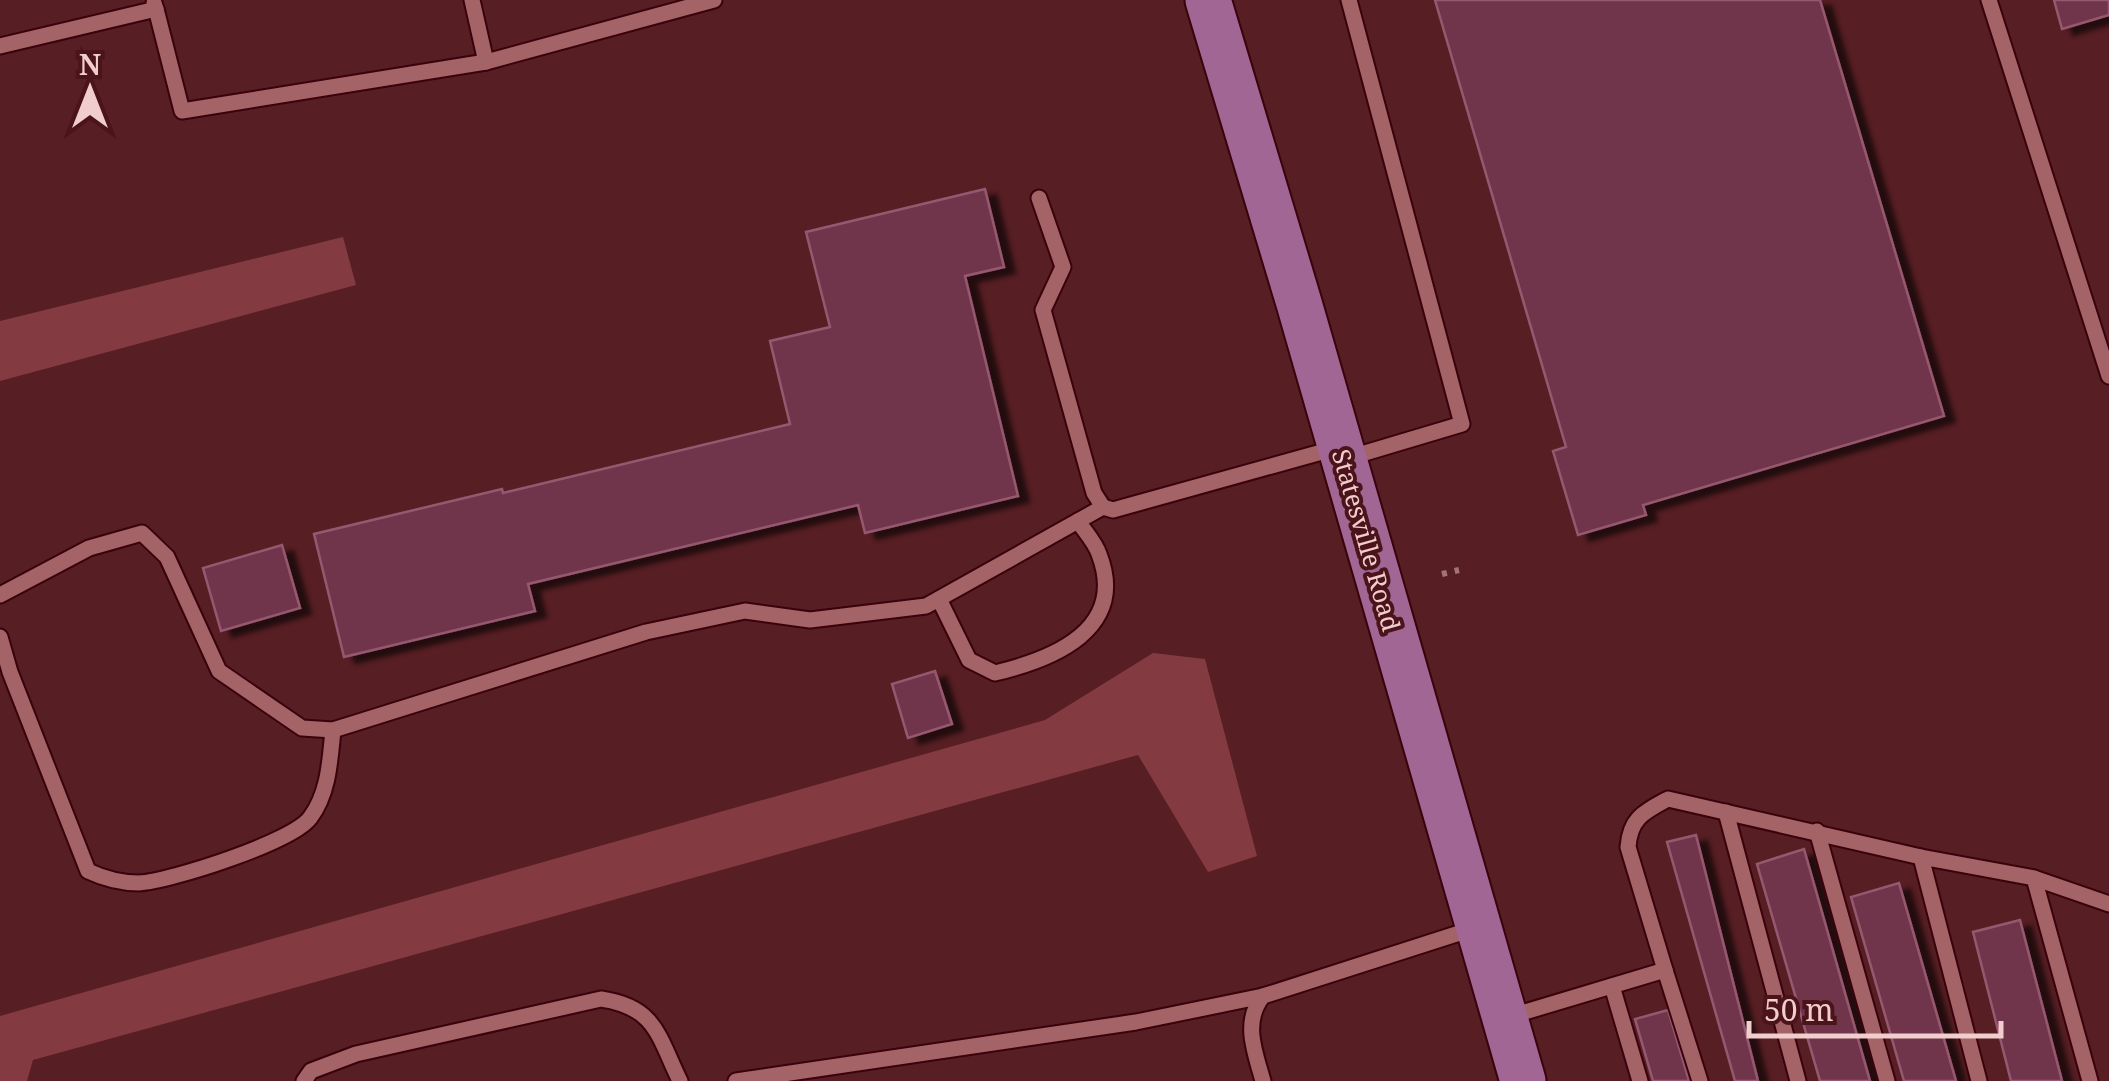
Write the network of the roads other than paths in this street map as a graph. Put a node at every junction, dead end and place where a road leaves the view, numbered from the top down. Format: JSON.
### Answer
{"nodes":[{"id":1,"x":472,"y":0,"type":"edge"},
{"id":2,"x":714,"y":0,"type":"edge"},
{"id":3,"x":1208,"y":0,"type":"edge"},
{"id":4,"x":1349,"y":0,"type":"edge"},
{"id":5,"x":1988,"y":0,"type":"edge"},
{"id":6,"x":155,"y":4,"type":"edge"},
{"id":7,"x":0,"y":46,"type":"edge"},
{"id":8,"x":486,"y":62,"type":"junction"},
{"id":9,"x":1039,"y":198,"type":"dead end"},
{"id":10,"x":2105,"y":352,"type":"edge"},
{"id":11,"x":2109,"y":376,"type":"edge"},
{"id":12,"x":1342,"y":453,"type":"junction"},
{"id":13,"x":1103,"y":507,"type":"junction"},
{"id":14,"x":1078,"y":522,"type":"junction"},
{"id":15,"x":0,"y":594,"type":"edge"},
{"id":16,"x":939,"y":599,"type":"junction"},
{"id":17,"x":0,"y":636,"type":"edge"},
{"id":18,"x":333,"y":730,"type":"junction"},
{"id":19,"x":1726,"y":812,"type":"junction"},
{"id":20,"x":1817,"y":832,"type":"junction"},
{"id":21,"x":1920,"y":857,"type":"junction"},
{"id":22,"x":2034,"y":878,"type":"junction"},
{"id":23,"x":2109,"y":904,"type":"edge"},
{"id":24,"x":1478,"y":927,"type":"junction"},
{"id":25,"x":1665,"y":970,"type":"junction"},
{"id":26,"x":1612,"y":986,"type":"junction"},
{"id":27,"x":1262,"y":996,"type":"junction"},
{"id":28,"x":1505,"y":1018,"type":"junction"},
{"id":29,"x":304,"y":1081,"type":"edge"},
{"id":30,"x":680,"y":1081,"type":"edge"},
{"id":31,"x":736,"y":1081,"type":"edge"},
{"id":32,"x":1263,"y":1081,"type":"edge"},
{"id":33,"x":1523,"y":1081,"type":"edge"},
{"id":34,"x":1640,"y":1081,"type":"edge"},
{"id":35,"x":1700,"y":1081,"type":"edge"},
{"id":36,"x":1798,"y":1081,"type":"edge"},
{"id":37,"x":1887,"y":1081,"type":"edge"},
{"id":38,"x":1979,"y":1081,"type":"edge"},
{"id":39,"x":2090,"y":1081,"type":"edge"}],
"edges":[{"from":1,"to":8,"type":"lane"},
{"from":2,"to":8,"type":"lane"},
{"from":3,"to":12,"type":"main road","name":"Statesville Road"},
{"from":4,"to":12,"type":"lane"},
{"from":5,"to":10,"type":"lane"},
{"from":6,"to":7,"type":"lane"},
{"from":6,"to":8,"type":"lane"},
{"from":9,"to":13,"type":"lane"},
{"from":10,"to":11,"type":"lane"},
{"from":12,"to":13,"type":"lane"},
{"from":12,"to":24,"type":"main road","name":"Statesville Road"},
{"from":13,"to":14,"type":"lane"},
{"from":14,"to":16,"type":"lane"},
{"from":14,"to":16,"type":"lane"},
{"from":15,"to":18,"type":"lane"},
{"from":16,"to":18,"type":"lane"},
{"from":17,"to":18,"type":"lane"},
{"from":19,"to":20,"type":"lane"},
{"from":19,"to":25,"type":"lane"},
{"from":19,"to":36,"type":"lane"},
{"from":20,"to":21,"type":"lane"},
{"from":20,"to":37,"type":"lane"},
{"from":21,"to":22,"type":"lane"},
{"from":21,"to":38,"type":"lane"},
{"from":22,"to":23,"type":"lane"},
{"from":22,"to":39,"type":"lane"},
{"from":24,"to":27,"type":"lane"},
{"from":24,"to":28,"type":"main road","name":"Statesville Road"},
{"from":25,"to":26,"type":"lane"},
{"from":25,"to":35,"type":"lane"},
{"from":26,"to":28,"type":"lane"},
{"from":26,"to":34,"type":"lane"},
{"from":27,"to":31,"type":"lane"},
{"from":27,"to":32,"type":"lane"},
{"from":28,"to":33,"type":"main road","name":"Statesville Road"},
{"from":29,"to":30,"type":"lane"}]}
